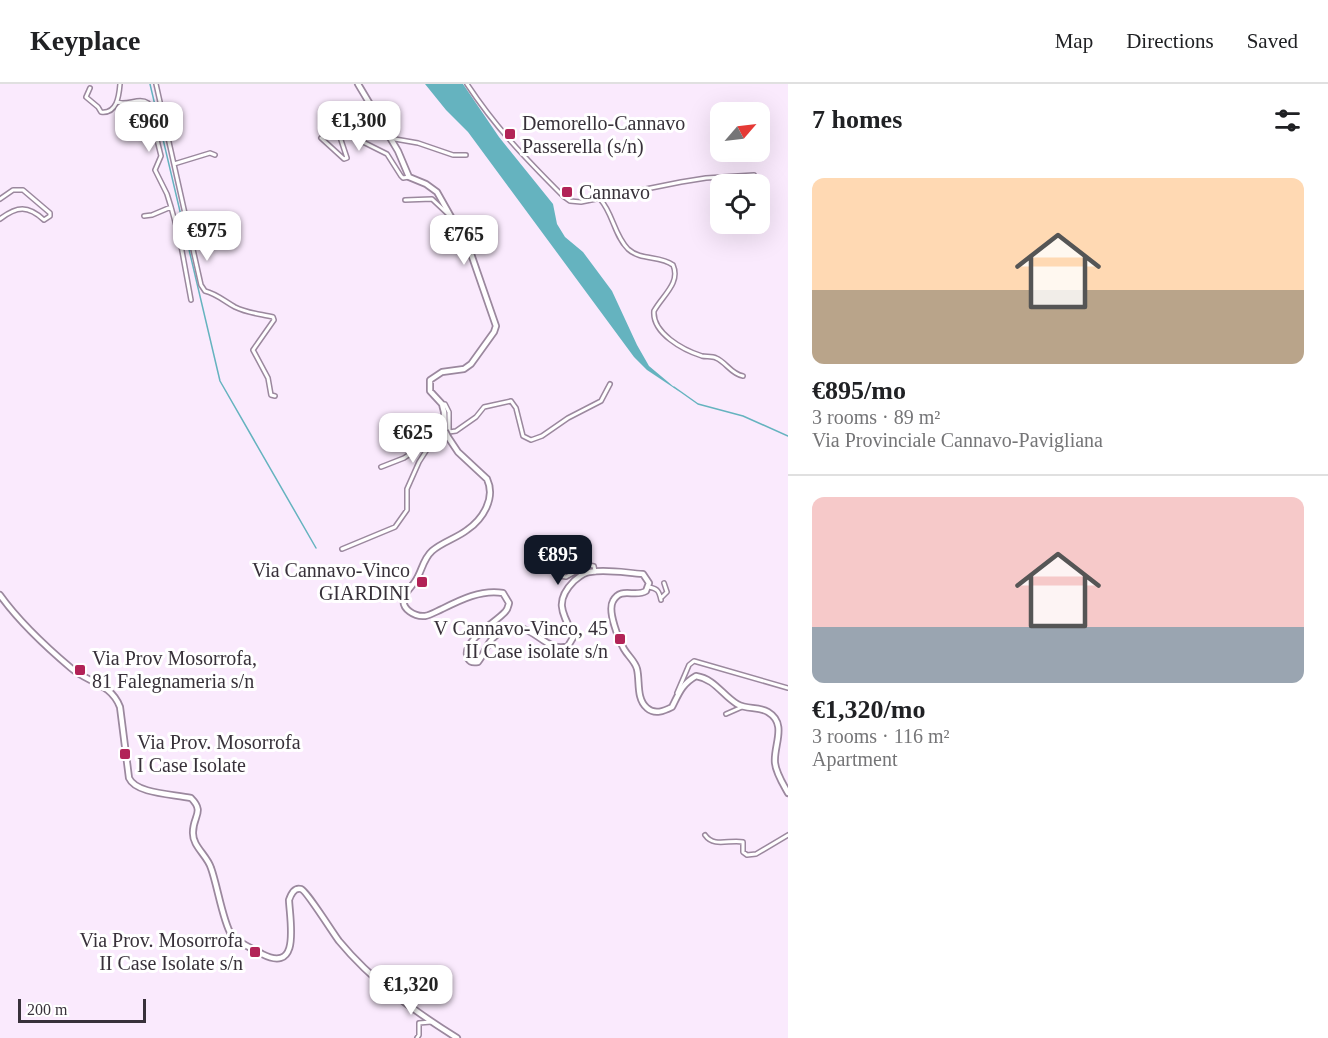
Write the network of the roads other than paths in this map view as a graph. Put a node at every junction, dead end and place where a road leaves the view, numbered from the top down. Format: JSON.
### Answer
{"nodes":[{"id":1,"x":120,"y":84,"type":"edge"},
{"id":2,"x":156,"y":84,"type":"edge"},
{"id":3,"x":358,"y":84,"type":"edge"},
{"id":4,"x":467,"y":84,"type":"edge"},
{"id":5,"x":90,"y":88,"type":"dead end"},
{"id":6,"x":117,"y":102,"type":"junction"},
{"id":7,"x":321,"y":138,"type":"dead end"},
{"id":8,"x":389,"y":138,"type":"junction"},
{"id":9,"x":215,"y":155,"type":"dead end"},
{"id":10,"x":465,"y":155,"type":"dead end"},
{"id":11,"x":174,"y":164,"type":"junction"},
{"id":12,"x":409,"y":177,"type":"junction"},
{"id":13,"x":710,"y":178,"type":"edge"},
{"id":14,"x":0,"y":199,"type":"edge"},
{"id":15,"x":600,"y":199,"type":"junction"},
{"id":16,"x":405,"y":200,"type":"dead end"},
{"id":17,"x":171,"y":207,"type":"junction"},
{"id":18,"x":450,"y":215,"type":"junction"},
{"id":19,"x":144,"y":216,"type":"dead end"},
{"id":20,"x":0,"y":219,"type":"edge"},
{"id":21,"x":191,"y":300,"type":"dead end"},
{"id":22,"x":743,"y":376,"type":"dead end"},
{"id":23,"x":610,"y":384,"type":"dead end"},
{"id":24,"x":274,"y":396,"type":"dead end"},
{"id":25,"x":447,"y":433,"type":"junction"},
{"id":26,"x":435,"y":437,"type":"junction"},
{"id":27,"x":381,"y":467,"type":"dead end"},
{"id":28,"x":342,"y":549,"type":"dead end"},
{"id":29,"x":528,"y":564,"type":"dead end"},
{"id":30,"x":595,"y":572,"type":"junction"},
{"id":31,"x":664,"y":584,"type":"dead end"},
{"id":32,"x":649,"y":587,"type":"junction"},
{"id":33,"x":0,"y":595,"type":"edge"},
{"id":34,"x":788,"y":688,"type":"edge"},
{"id":35,"x":675,"y":701,"type":"junction"},
{"id":36,"x":742,"y":707,"type":"junction"},
{"id":37,"x":726,"y":714,"type":"dead end"},
{"id":38,"x":788,"y":793,"type":"edge"},
{"id":39,"x":705,"y":835,"type":"dead end"},
{"id":40,"x":788,"y":835,"type":"edge"},
{"id":41,"x":431,"y":1022,"type":"junction"},
{"id":42,"x":417,"y":1038,"type":"edge"},
{"id":43,"x":457,"y":1038,"type":"edge"}],
"edges":[{"from":1,"to":6,"type":"street"},
{"from":2,"to":11,"type":"street"},
{"from":3,"to":8,"type":"street"},
{"from":4,"to":15,"type":"street"},
{"from":5,"to":6,"type":"street"},
{"from":6,"to":17,"type":"street"},
{"from":7,"to":12,"type":"street"},
{"from":8,"to":10,"type":"street"},
{"from":8,"to":12,"type":"street"},
{"from":9,"to":11,"type":"street"},
{"from":11,"to":24,"type":"street"},
{"from":12,"to":18,"type":"street"},
{"from":13,"to":15,"type":"street"},
{"from":14,"to":20,"type":"street"},
{"from":15,"to":22,"type":"street"},
{"from":16,"to":18,"type":"street"},
{"from":17,"to":19,"type":"street"},
{"from":17,"to":21,"type":"street"},
{"from":18,"to":25,"type":"street"},
{"from":23,"to":25,"type":"street"},
{"from":25,"to":26,"type":"street"},
{"from":25,"to":30,"type":"street"},
{"from":26,"to":27,"type":"street"},
{"from":26,"to":28,"type":"street"},
{"from":29,"to":30,"type":"street"},
{"from":30,"to":32,"type":"street"},
{"from":31,"to":32,"type":"street"},
{"from":32,"to":35,"type":"street"},
{"from":33,"to":41,"type":"street"},
{"from":34,"to":35,"type":"street"},
{"from":35,"to":36,"type":"street"},
{"from":36,"to":37,"type":"street"},
{"from":36,"to":38,"type":"street"},
{"from":39,"to":40,"type":"street"},
{"from":41,"to":42,"type":"street"},
{"from":41,"to":43,"type":"street"}]}
